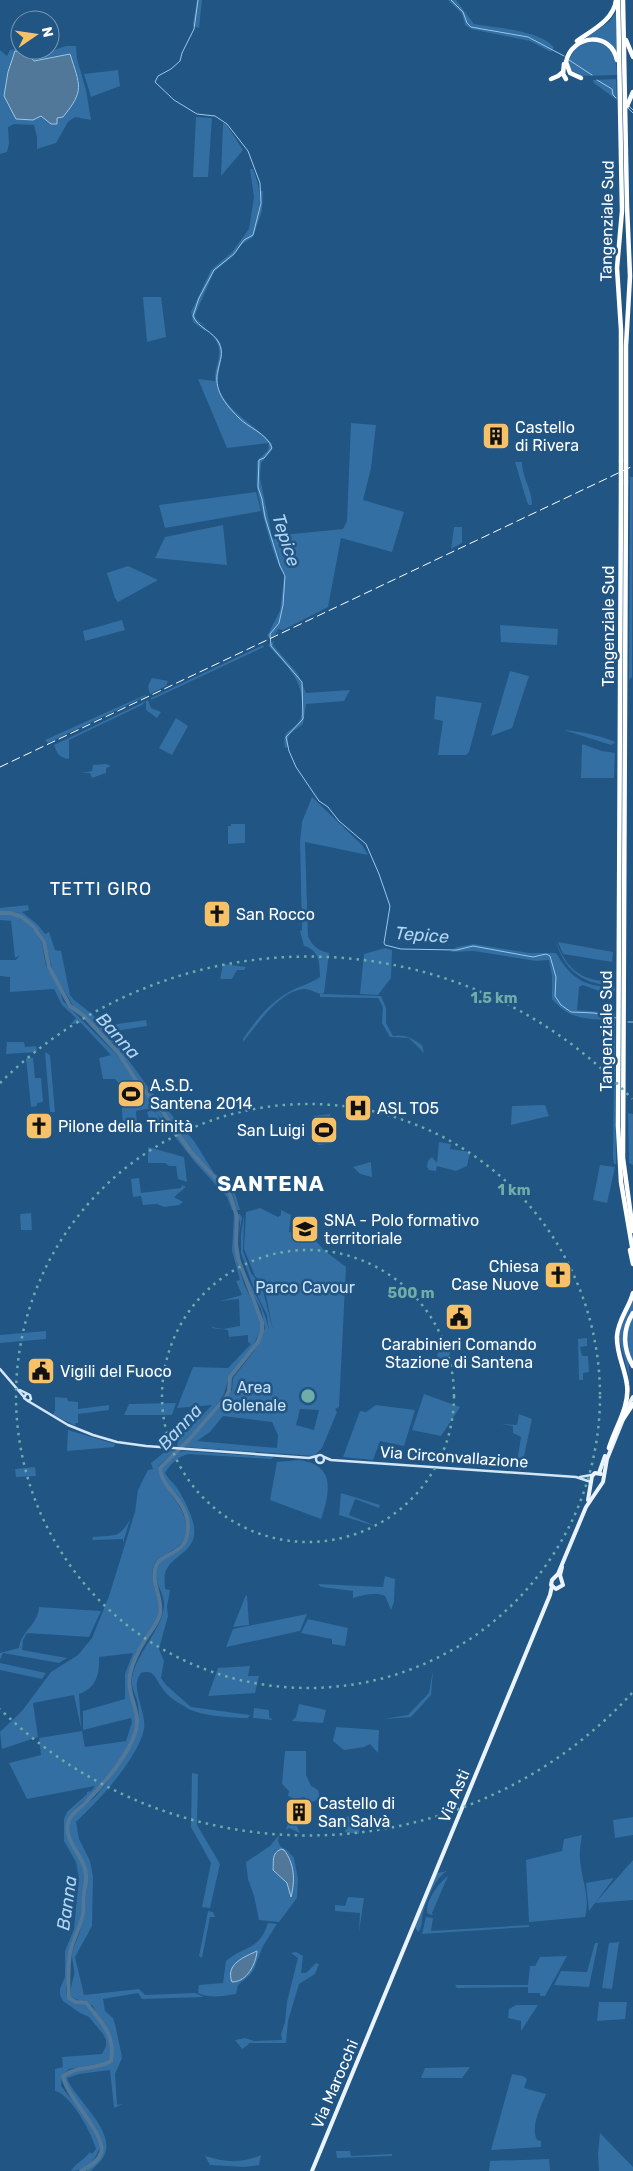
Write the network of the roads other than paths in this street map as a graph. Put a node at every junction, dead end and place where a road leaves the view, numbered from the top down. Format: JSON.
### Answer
{"nodes":[{"id":1,"x":617,"y":0,"type":"edge"},
{"id":2,"x":623,"y":0,"type":"edge"},
{"id":3,"x":623,"y":24,"type":"junction"},
{"id":4,"x":633,"y":57,"type":"edge"},
{"id":5,"x":566,"y":71,"type":"junction"},
{"id":6,"x":581,"y":78,"type":"dead end"},
{"id":7,"x":550,"y":79,"type":"dead end"},
{"id":8,"x":620,"y":80,"type":"junction"},
{"id":9,"x":633,"y":92,"type":"edge"},
{"id":10,"x":625,"y":119,"type":"junction"},
{"id":11,"x":623,"y":460,"type":"junction"},
{"id":12,"x":623,"y":482,"type":"junction"},
{"id":13,"x":628,"y":1229,"type":"junction"},
{"id":14,"x":633,"y":1232,"type":"edge"},
{"id":15,"x":633,"y":1252,"type":"edge"},
{"id":16,"x":633,"y":1264,"type":"edge"},
{"id":17,"x":633,"y":1293,"type":"edge"},
{"id":18,"x":633,"y":1313,"type":"edge"},
{"id":19,"x":633,"y":1366,"type":"edge"},
{"id":20,"x":0,"y":1369,"type":"edge"},
{"id":21,"x":17,"y":1388,"type":"junction"},
{"id":22,"x":26,"y":1394,"type":"junction"},
{"id":23,"x":24,"y":1397,"type":"junction"},
{"id":24,"x":633,"y":1397,"type":"edge"},
{"id":25,"x":31,"y":1398,"type":"junction"},
{"id":26,"x":28,"y":1401,"type":"junction"},
{"id":27,"x":633,"y":1402,"type":"edge"},
{"id":28,"x":37,"y":1405,"type":"junction"},
{"id":29,"x":623,"y":1419,"type":"joint"},
{"id":30,"x":609,"y":1448,"type":"junction"},
{"id":31,"x":317,"y":1456,"type":"junction"},
{"id":32,"x":324,"y":1457,"type":"junction"},
{"id":33,"x":309,"y":1458,"type":"junction"},
{"id":34,"x":331,"y":1460,"type":"junction"},
{"id":35,"x":317,"y":1461,"type":"junction"},
{"id":36,"x":323,"y":1462,"type":"junction"},
{"id":37,"x":599,"y":1473,"type":"junction"},
{"id":38,"x":593,"y":1474,"type":"junction"},
{"id":39,"x":604,"y":1477,"type":"junction"},
{"id":40,"x":576,"y":1478,"type":"junction"},
{"id":41,"x":586,"y":1480,"type":"junction"},
{"id":42,"x":592,"y":1482,"type":"junction"},
{"id":43,"x":600,"y":1485,"type":"junction"},
{"id":44,"x":590,"y":1489,"type":"junction"},
{"id":45,"x":586,"y":1507,"type":"junction"},
{"id":46,"x":559,"y":1578,"type":"junction"},
{"id":47,"x":554,"y":1588,"type":"junction"},
{"id":48,"x":380,"y":2006,"type":"joint"},
{"id":49,"x":312,"y":2171,"type":"edge"}],
"edges":[{"from":1,"to":5,"type":"highway"},
{"from":1,"to":8,"type":"highway","name":"Tangenziale Sud"},
{"from":2,"to":3,"type":"highway","name":"Tangenziale Sud"},
{"from":3,"to":4,"type":"highway"},
{"from":3,"to":10,"type":"highway","name":"Tangenziale Sud"},
{"from":5,"to":6,"type":"highway"},
{"from":5,"to":7,"type":"highway"},
{"from":5,"to":8,"type":"highway"},
{"from":8,"to":11,"type":"highway","name":"Tangenziale Sud"},
{"from":9,"to":10,"type":"highway"},
{"from":10,"to":11,"type":"highway","name":"Tangenziale Sud"},
{"from":11,"to":12,"type":"highway","name":"Tangenziale Sud","bridge":true},
{"from":12,"to":13,"type":"highway","name":"Tangenziale Sud"},
{"from":12,"to":14,"type":"highway","name":"Tangenziale Sud"},
{"from":13,"to":15,"type":"highway","name":"Tangenziale Sud"},
{"from":13,"to":16,"type":"highway"},
{"from":17,"to":30,"type":"highway"},
{"from":18,"to":19,"type":"highway"},
{"from":20,"to":21,"type":"main road"},
{"from":21,"to":22,"type":"main road"},
{"from":21,"to":23,"type":"main road"},
{"from":22,"to":23,"type":"main road"},
{"from":22,"to":25,"type":"main road"},
{"from":23,"to":26,"type":"main road"},
{"from":24,"to":30,"type":"main road"},
{"from":25,"to":26,"type":"main road"},
{"from":25,"to":28,"type":"main road"},
{"from":26,"to":28,"type":"main road"},
{"from":27,"to":29,"type":"highway"},
{"from":28,"to":33,"type":"main road"},
{"from":29,"to":39,"type":"main road"},
{"from":30,"to":37,"type":"main road"},
{"from":31,"to":32,"type":"main road","name":"Via Circonvallazione"},
{"from":31,"to":33,"type":"main road"},
{"from":31,"to":35,"type":"main road"},
{"from":32,"to":34,"type":"main road","name":"Via Circonvallazione"},
{"from":32,"to":36,"type":"main road"},
{"from":33,"to":35,"type":"main road"},
{"from":34,"to":36,"type":"main road","name":"Via Circonvallazione"},
{"from":34,"to":40,"type":"main road","name":"Via Circonvallazione"},
{"from":35,"to":36,"type":"main road"},
{"from":37,"to":38,"type":"main road"},
{"from":37,"to":39,"type":"main road"},
{"from":38,"to":40,"type":"main road","name":"Via Circonvallazione"},
{"from":38,"to":42,"type":"main road"},
{"from":39,"to":43,"type":"main road"},
{"from":40,"to":41,"type":"main road","name":"Via Circonvallazione"},
{"from":41,"to":42,"type":"main road","name":"Via Circonvallazione"},
{"from":41,"to":44,"type":"main road"},
{"from":42,"to":43,"type":"main road"},
{"from":42,"to":44,"type":"main road"},
{"from":43,"to":45,"type":"main road"},
{"from":44,"to":45,"type":"main road"},
{"from":45,"to":46,"type":"main road"},
{"from":46,"to":47,"type":"main road"},
{"from":46,"to":47,"type":"main road"},
{"from":47,"to":48,"type":"main road","name":"Via Asti"},
{"from":48,"to":49,"type":"main road","name":"Via Marocchi"}]}
